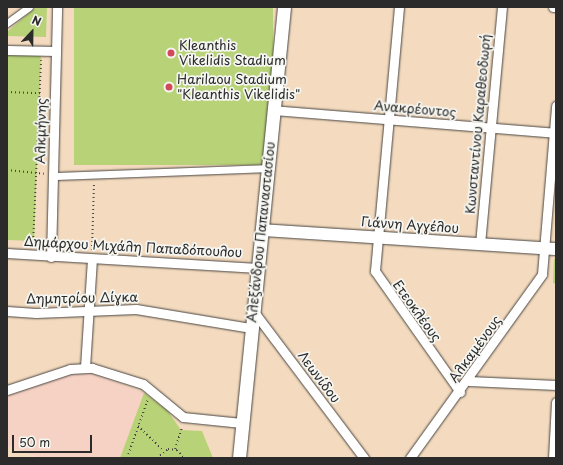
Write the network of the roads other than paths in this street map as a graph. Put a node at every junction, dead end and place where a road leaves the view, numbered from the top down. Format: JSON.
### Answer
{"nodes":[{"id":1,"x":29,"y":7,"type":"edge"},
{"id":2,"x":58,"y":7,"type":"edge"},
{"id":3,"x":284,"y":7,"type":"edge"},
{"id":4,"x":399,"y":7,"type":"edge"},
{"id":5,"x":502,"y":7,"type":"edge"},
{"id":6,"x":553,"y":7,"type":"edge"},
{"id":7,"x":556,"y":7,"type":"edge"},
{"id":8,"x":7,"y":23,"type":"edge"},
{"id":9,"x":7,"y":50,"type":"edge"},
{"id":10,"x":56,"y":51,"type":"junction"},
{"id":11,"x":556,"y":106,"type":"edge"},
{"id":12,"x":272,"y":110,"type":"junction"},
{"id":13,"x":388,"y":120,"type":"junction"},
{"id":14,"x":489,"y":128,"type":"junction"},
{"id":15,"x":555,"y":133,"type":"edge"},
{"id":16,"x":267,"y":168,"type":"junction"},
{"id":17,"x":53,"y":176,"type":"junction"},
{"id":18,"x":262,"y":230,"type":"junction"},
{"id":19,"x":377,"y":237,"type":"junction"},
{"id":20,"x":480,"y":244,"type":"junction"},
{"id":21,"x":542,"y":248,"type":"junction"},
{"id":22,"x":556,"y":249,"type":"edge"},
{"id":23,"x":7,"y":253,"type":"edge"},
{"id":24,"x":52,"y":257,"type":"junction"},
{"id":25,"x":92,"y":259,"type":"junction"},
{"id":26,"x":258,"y":268,"type":"junction"},
{"id":27,"x":88,"y":309,"type":"junction"},
{"id":28,"x":7,"y":311,"type":"edge"},
{"id":29,"x":254,"y":312,"type":"junction"},
{"id":30,"x":251,"y":328,"type":"junction"},
{"id":31,"x":85,"y":367,"type":"junction"},
{"id":32,"x":469,"y":381,"type":"junction"},
{"id":33,"x":556,"y":385,"type":"edge"},
{"id":34,"x":7,"y":390,"type":"edge"},
{"id":35,"x":460,"y":392,"type":"junction"},
{"id":36,"x":556,"y":402,"type":"edge"},
{"id":37,"x":242,"y":423,"type":"junction"},
{"id":38,"x":239,"y":458,"type":"edge"},
{"id":39,"x":364,"y":458,"type":"edge"},
{"id":40,"x":410,"y":458,"type":"edge"},
{"id":41,"x":553,"y":458,"type":"edge"}],
"edges":[{"from":1,"to":8,"type":"street"},
{"from":2,"to":10,"type":"street","name":"Αλκμήνης"},
{"from":3,"to":12,"type":"main road","name":"Αλεξάνδρου Παπαναστασίου"},
{"from":4,"to":13,"type":"street","name":"Ετεοκλέους"},
{"from":5,"to":14,"type":"street","name":"Κωνσταντίνου Καραθεοδωρή"},
{"from":6,"to":7,"type":"street"},
{"from":9,"to":10,"type":"street"},
{"from":10,"to":17,"type":"street","name":"Αλκμήνης"},
{"from":11,"to":15,"type":"street","name":"Αλκαμένους"},
{"from":12,"to":13,"type":"street","name":"Ανακρέοντος"},
{"from":12,"to":16,"type":"main road","name":"Αλεξάνδρου Παπαναστασίου"},
{"from":13,"to":14,"type":"street","name":"Ανακρέοντος"},
{"from":13,"to":19,"type":"street","name":"Ετεοκλέους"},
{"from":14,"to":15,"type":"street","name":"Ανακρέοντος"},
{"from":14,"to":20,"type":"street","name":"Κωνσταντίνου Καραθεοδωρή"},
{"from":15,"to":21,"type":"street","name":"Αλκαμένους"},
{"from":16,"to":17,"type":"street"},
{"from":16,"to":18,"type":"main road","name":"Αλεξάνδρου Παπαναστασίου"},
{"from":17,"to":24,"type":"street","name":"Αλκμήνης"},
{"from":18,"to":19,"type":"street","name":"Γιάννη Αγγέλου"},
{"from":18,"to":26,"type":"main road","name":"Αλεξάνδρου Παπαναστασίου"},
{"from":19,"to":20,"type":"street","name":"Γιάννη Αγγέλου"},
{"from":19,"to":35,"type":"street","name":"Ετεοκλέους"},
{"from":20,"to":21,"type":"street","name":"Γιάννη Αγγέλου"},
{"from":21,"to":22,"type":"street","name":"Γιάννη Αγγέλου"},
{"from":21,"to":32,"type":"street","name":"Αλκαμένους"},
{"from":23,"to":24,"type":"street","name":"Δημάρχου Μιχάλη Παπαδόπουλου"},
{"from":24,"to":25,"type":"street","name":"Δημάρχου Μιχάλη Παπαδόπουλου"},
{"from":25,"to":26,"type":"street","name":"Δημάρχου Μιχάλη Παπαδόπουλου"},
{"from":25,"to":27,"type":"street"},
{"from":26,"to":29,"type":"main road","name":"Αλεξάνδρου Παπαναστασίου"},
{"from":27,"to":28,"type":"street","name":"Δημητρίου Δίγκα"},
{"from":27,"to":30,"type":"street","name":"Δημητρίου Δίγκα"},
{"from":27,"to":31,"type":"street"},
{"from":29,"to":30,"type":"main road","name":"Αλεξάνδρου Παπαναστασίου"},
{"from":29,"to":39,"type":"street","name":"Λεωνίδου"},
{"from":30,"to":37,"type":"main road","name":"Αλεξάνδρου Παπαναστασίου"},
{"from":31,"to":34,"type":"street"},
{"from":31,"to":37,"type":"street"},
{"from":32,"to":33,"type":"street"},
{"from":32,"to":35,"type":"street","name":"Αλκαμένους"},
{"from":35,"to":40,"type":"street","name":"Αλκαμένους"},
{"from":36,"to":41,"type":"street"},
{"from":37,"to":38,"type":"main road","name":"Αλεξάνδρου Παπαναστασίου"}]}
